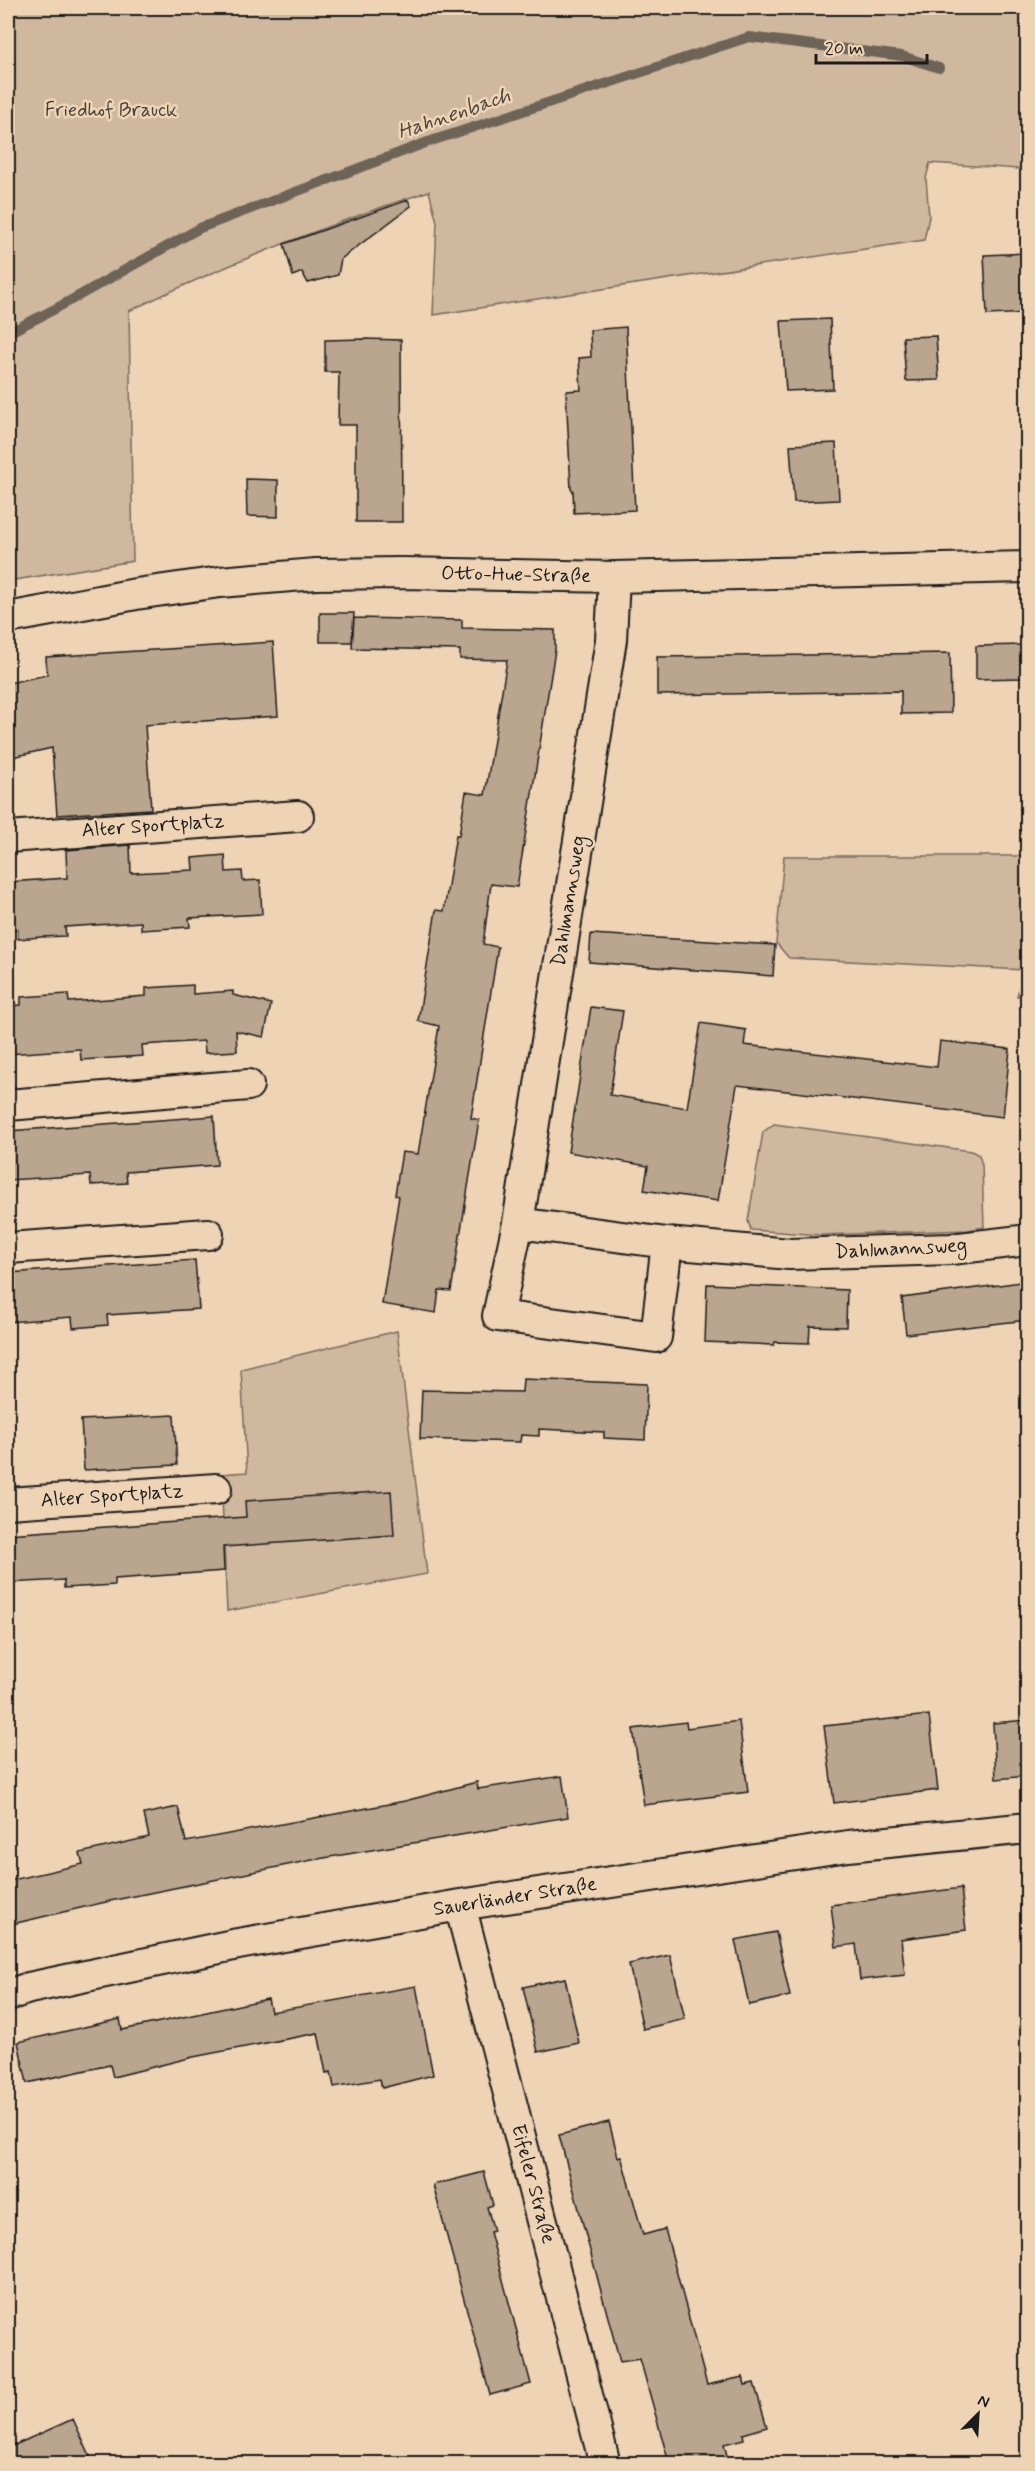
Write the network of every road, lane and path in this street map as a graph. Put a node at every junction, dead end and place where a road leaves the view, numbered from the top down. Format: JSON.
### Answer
{"nodes":[{"id":1,"x":1028,"y":567,"type":"edge"},
{"id":2,"x":614,"y":577,"type":"junction"},
{"id":3,"x":8,"y":618,"type":"edge"},
{"id":4,"x":298,"y":816,"type":"dead end"},
{"id":5,"x":8,"y":837,"type":"edge"},
{"id":6,"x":248,"y":1085,"type":"dead end"},
{"id":7,"x":8,"y":1105,"type":"edge"},
{"id":8,"x":518,"y":1223,"type":"junction"},
{"id":9,"x":207,"y":1234,"type":"dead end"},
{"id":10,"x":1028,"y":1240,"type":"edge"},
{"id":11,"x":667,"y":1243,"type":"junction"},
{"id":12,"x":8,"y":1248,"type":"edge"},
{"id":13,"x":216,"y":1489,"type":"dead end"},
{"id":14,"x":8,"y":1503,"type":"edge"},
{"id":15,"x":1028,"y":1828,"type":"edge"},
{"id":16,"x":460,"y":1905,"type":"junction"},
{"id":17,"x":8,"y":1995,"type":"edge"},
{"id":18,"x":605,"y":2463,"type":"edge"}],
"edges":[{"from":1,"to":2,"type":"street","name":"Otto-Hue-Straße"},
{"from":2,"to":3,"type":"street","name":"Otto-Hue-Straße"},
{"from":2,"to":8,"type":"street","name":"Dahlmannsweg"},
{"from":4,"to":5,"type":"street","name":"Alter Sportplatz"},
{"from":6,"to":7,"type":"street"},
{"from":8,"to":11,"type":"street","name":"Dahlmannsweg"},
{"from":8,"to":11,"type":"street","name":"Dahlmannsweg"},
{"from":9,"to":12,"type":"street"},
{"from":10,"to":11,"type":"street","name":"Dahlmannsweg"},
{"from":13,"to":14,"type":"street","name":"Alter Sportplatz"},
{"from":15,"to":16,"type":"street","name":"Sauerländer Straße"},
{"from":16,"to":17,"type":"street","name":"Sauerländer Straße"},
{"from":16,"to":18,"type":"street","name":"Eifeler Straße"}]}
